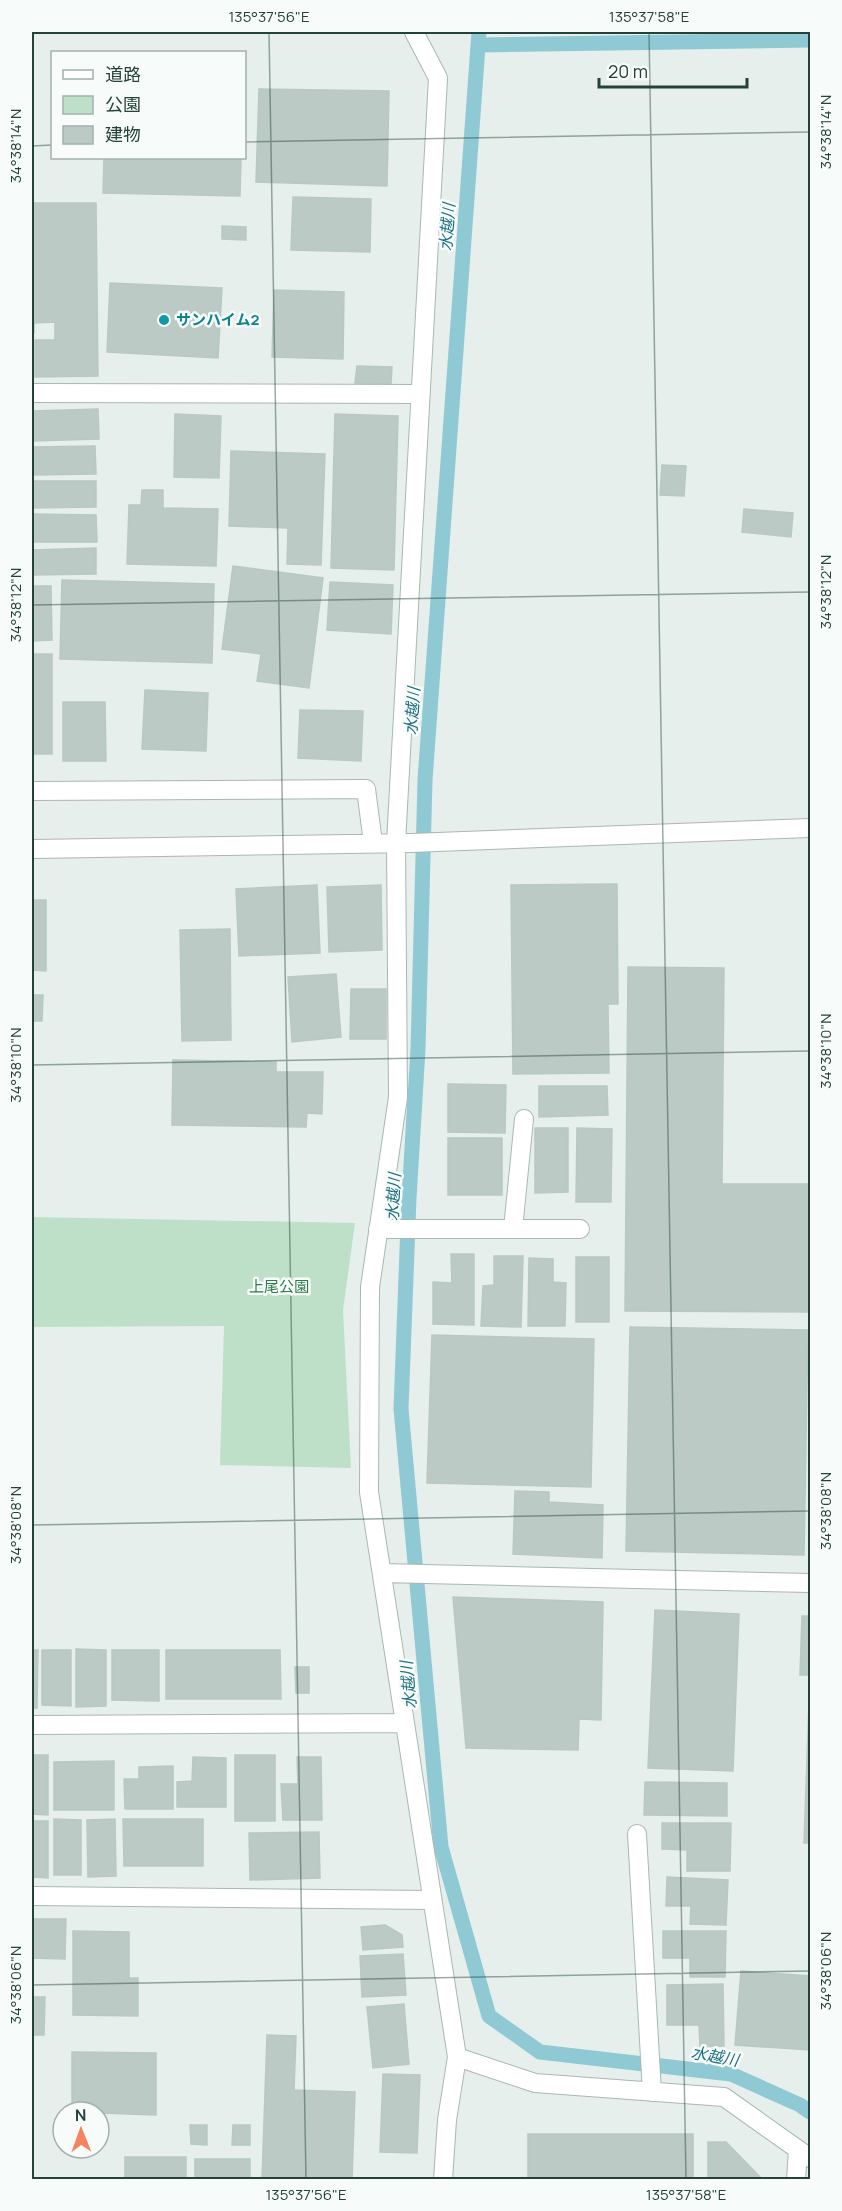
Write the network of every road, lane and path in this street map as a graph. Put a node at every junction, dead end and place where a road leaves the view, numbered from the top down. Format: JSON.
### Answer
{"nodes":[{"id":1,"x":414,"y":32,"type":"edge"},
{"id":2,"x":32,"y":393,"type":"edge"},
{"id":3,"x":421,"y":394,"type":"junction"},
{"id":4,"x":32,"y":791,"type":"edge"},
{"id":5,"x":810,"y":828,"type":"edge"},
{"id":6,"x":373,"y":843,"type":"junction"},
{"id":7,"x":403,"y":843,"type":"junction"},
{"id":8,"x":32,"y":849,"type":"edge"},
{"id":9,"x":524,"y":1119,"type":"dead end"},
{"id":10,"x":579,"y":1228,"type":"dead end"},
{"id":11,"x":378,"y":1229,"type":"junction"},
{"id":12,"x":513,"y":1229,"type":"junction"},
{"id":13,"x":382,"y":1573,"type":"junction"},
{"id":14,"x":810,"y":1583,"type":"edge"},
{"id":15,"x":405,"y":1723,"type":"junction"},
{"id":16,"x":32,"y":1725,"type":"edge"},
{"id":17,"x":637,"y":1834,"type":"dead end"},
{"id":18,"x":32,"y":1896,"type":"edge"},
{"id":19,"x":432,"y":1900,"type":"junction"},
{"id":20,"x":456,"y":2057,"type":"junction"},
{"id":21,"x":652,"y":2084,"type":"junction"},
{"id":22,"x":804,"y":2154,"type":"edge"},
{"id":23,"x":443,"y":2180,"type":"edge"},
{"id":24,"x":796,"y":2180,"type":"edge"}],
"edges":[{"from":1,"to":3,"type":"street"},
{"from":2,"to":3,"type":"street"},
{"from":3,"to":7,"type":"street"},
{"from":4,"to":6,"type":"street"},
{"from":5,"to":7,"type":"street"},
{"from":6,"to":7,"type":"street"},
{"from":6,"to":8,"type":"street"},
{"from":7,"to":11,"type":"street"},
{"from":9,"to":12,"type":"street"},
{"from":10,"to":12,"type":"street"},
{"from":11,"to":12,"type":"street"},
{"from":11,"to":13,"type":"street"},
{"from":13,"to":14,"type":"street"},
{"from":13,"to":15,"type":"street"},
{"from":15,"to":16,"type":"street"},
{"from":15,"to":19,"type":"street"},
{"from":17,"to":21,"type":"street"},
{"from":18,"to":19,"type":"street"},
{"from":19,"to":20,"type":"street"},
{"from":20,"to":21,"type":"street"},
{"from":20,"to":23,"type":"street"},
{"from":21,"to":22,"type":"street"},
{"from":22,"to":24,"type":"street"}]}
